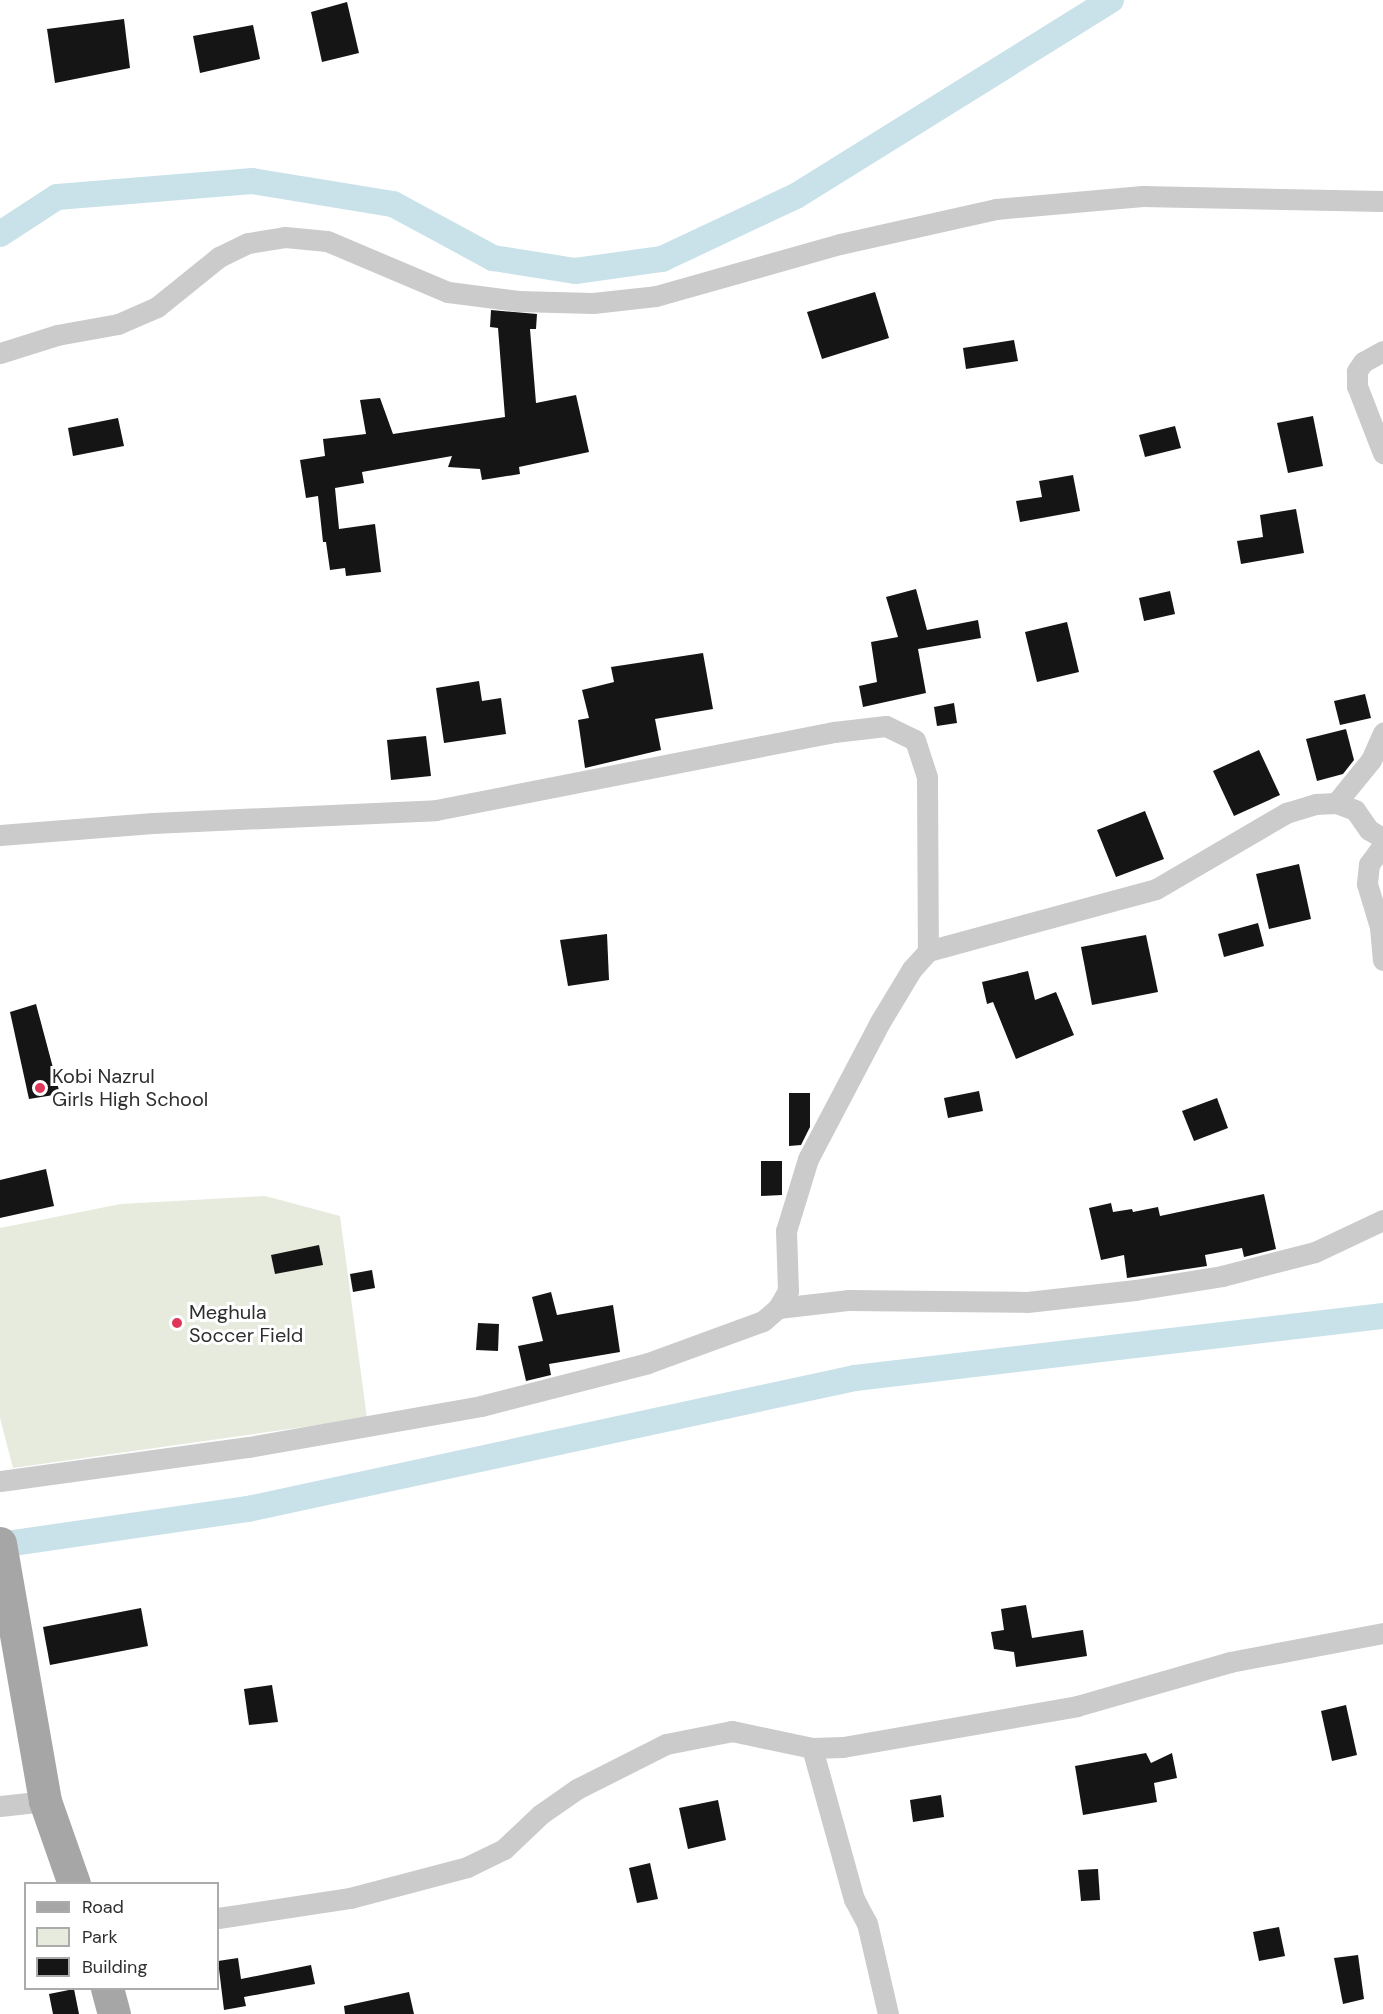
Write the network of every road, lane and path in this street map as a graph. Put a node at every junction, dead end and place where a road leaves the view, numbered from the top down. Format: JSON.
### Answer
{"nodes":[{"id":1,"x":1383,"y":201,"type":"edge"},
{"id":2,"x":1383,"y":351,"type":"edge"},
{"id":3,"x":0,"y":353,"type":"edge"},
{"id":4,"x":1383,"y":453,"type":"edge"},
{"id":5,"x":1383,"y":733,"type":"edge"},
{"id":6,"x":1336,"y":802,"type":"junction"},
{"id":7,"x":0,"y":835,"type":"edge"},
{"id":8,"x":1383,"y":838,"type":"edge"},
{"id":9,"x":1383,"y":845,"type":"edge"},
{"id":10,"x":928,"y":951,"type":"junction"},
{"id":11,"x":1383,"y":960,"type":"edge"},
{"id":12,"x":1383,"y":1220,"type":"edge"},
{"id":13,"x":778,"y":1308,"type":"junction"},
{"id":14,"x":0,"y":1481,"type":"edge"},
{"id":15,"x":0,"y":1544,"type":"edge"},
{"id":16,"x":1383,"y":1633,"type":"edge"},
{"id":17,"x":812,"y":1748,"type":"junction"},
{"id":18,"x":45,"y":1801,"type":"junction"},
{"id":19,"x":0,"y":1806,"type":"edge"},
{"id":20,"x":73,"y":1882,"type":"edge"},
{"id":21,"x":219,"y":1918,"type":"edge"},
{"id":22,"x":107,"y":1990,"type":"edge"},
{"id":23,"x":114,"y":2014,"type":"edge"},
{"id":24,"x":888,"y":2014,"type":"edge"}],
"edges":[{"from":1,"to":3,"type":"street"},
{"from":2,"to":4,"type":"street"},
{"from":5,"to":6,"type":"street"},
{"from":6,"to":8,"type":"street"},
{"from":6,"to":10,"type":"street"},
{"from":7,"to":10,"type":"street"},
{"from":9,"to":11,"type":"street"},
{"from":10,"to":13,"type":"street"},
{"from":12,"to":13,"type":"street"},
{"from":13,"to":14,"type":"street"},
{"from":15,"to":18,"type":"main road"},
{"from":16,"to":17,"type":"street"},
{"from":17,"to":21,"type":"street"},
{"from":17,"to":24,"type":"street"},
{"from":18,"to":19,"type":"street"},
{"from":18,"to":20,"type":"main road"},
{"from":22,"to":23,"type":"main road"}]}
